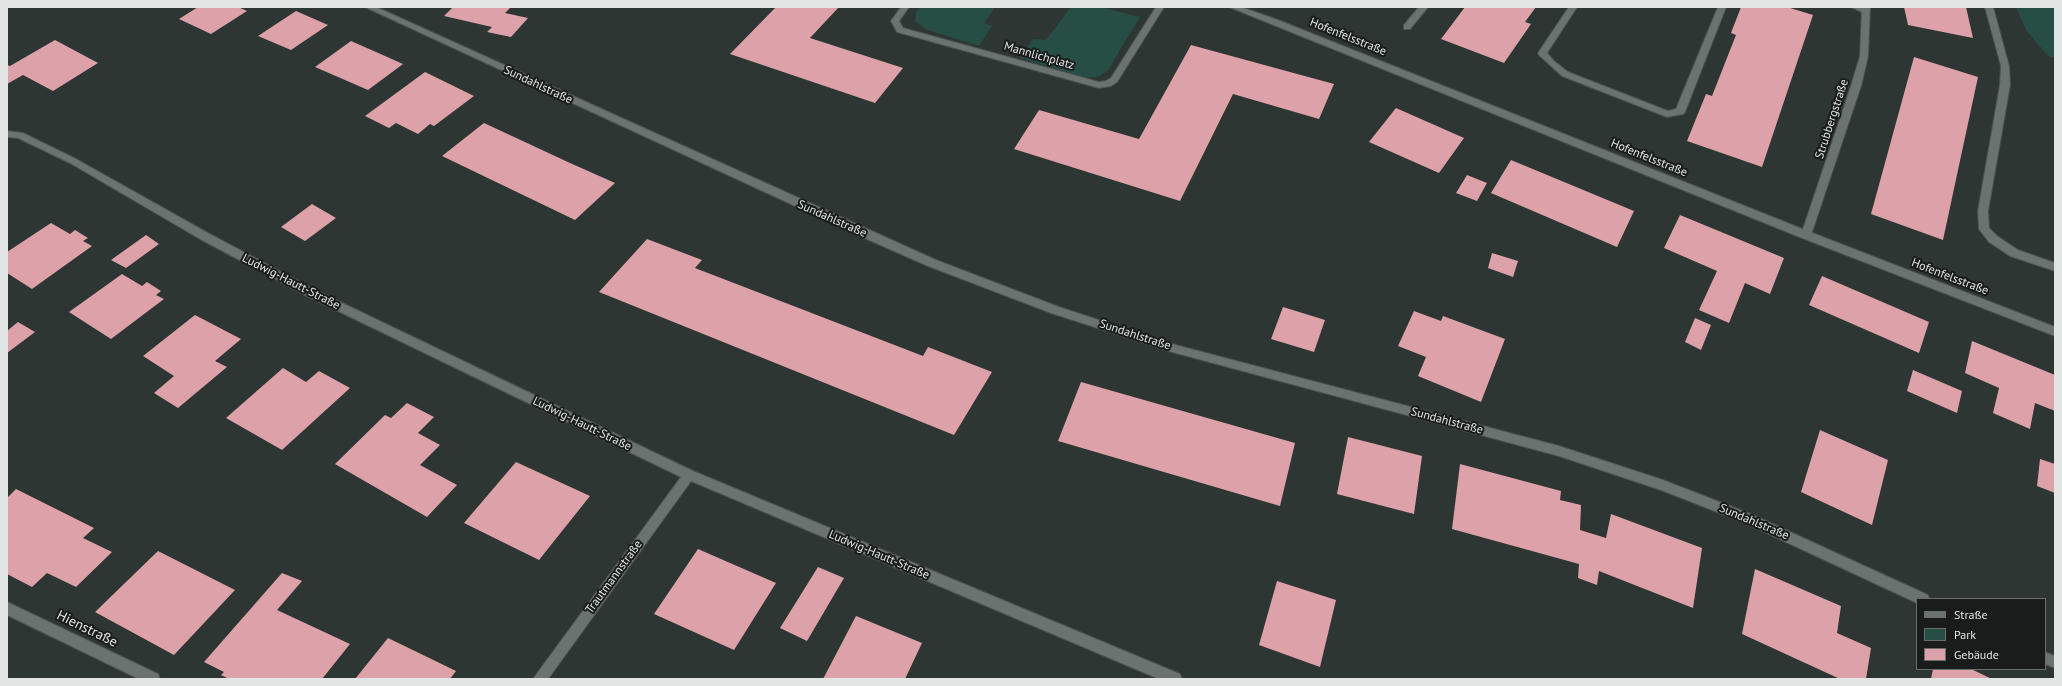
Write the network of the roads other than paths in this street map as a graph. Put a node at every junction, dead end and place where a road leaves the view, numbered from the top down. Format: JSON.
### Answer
{"nodes":[{"id":1,"x":369,"y":7,"type":"edge"},
{"id":2,"x":905,"y":7,"type":"edge"},
{"id":3,"x":1160,"y":7,"type":"edge"},
{"id":4,"x":1233,"y":7,"type":"edge"},
{"id":5,"x":1424,"y":7,"type":"edge"},
{"id":6,"x":1572,"y":7,"type":"edge"},
{"id":7,"x":1722,"y":7,"type":"edge"},
{"id":8,"x":1855,"y":7,"type":"edge"},
{"id":9,"x":1989,"y":7,"type":"edge"},
{"id":10,"x":1866,"y":9,"type":"edge"},
{"id":11,"x":1407,"y":27,"type":"dead end"},
{"id":12,"x":7,"y":134,"type":"edge"},
{"id":13,"x":1806,"y":235,"type":"junction"},
{"id":14,"x":2055,"y":267,"type":"edge"},
{"id":15,"x":2055,"y":332,"type":"edge"},
{"id":16,"x":688,"y":476,"type":"junction"},
{"id":17,"x":1921,"y":598,"type":"edge"},
{"id":18,"x":7,"y":608,"type":"edge"},
{"id":19,"x":153,"y":679,"type":"edge"},
{"id":20,"x":540,"y":679,"type":"edge"},
{"id":21,"x":1175,"y":679,"type":"edge"}],
"edges":[{"from":1,"to":17,"type":"street","name":"Sundahlstraße"},
{"from":2,"to":3,"type":"street","name":"Mannlichplatz"},
{"from":4,"to":13,"type":"street","name":"Hofenfelsstraße"},
{"from":5,"to":11,"type":"street"},
{"from":6,"to":7,"type":"street"},
{"from":8,"to":10,"type":"street"},
{"from":9,"to":14,"type":"street"},
{"from":10,"to":13,"type":"street","name":"Strubbergstraße"},
{"from":12,"to":16,"type":"street","name":"Ludwig-Hautt-Straße"},
{"from":13,"to":15,"type":"street","name":"Hofenfelsstraße"},
{"from":16,"to":20,"type":"street","name":"Trautmannstraße"},
{"from":16,"to":21,"type":"street","name":"Ludwig-Hautt-Straße"},
{"from":18,"to":19,"type":"street","name":"Hienstraße"}]}
